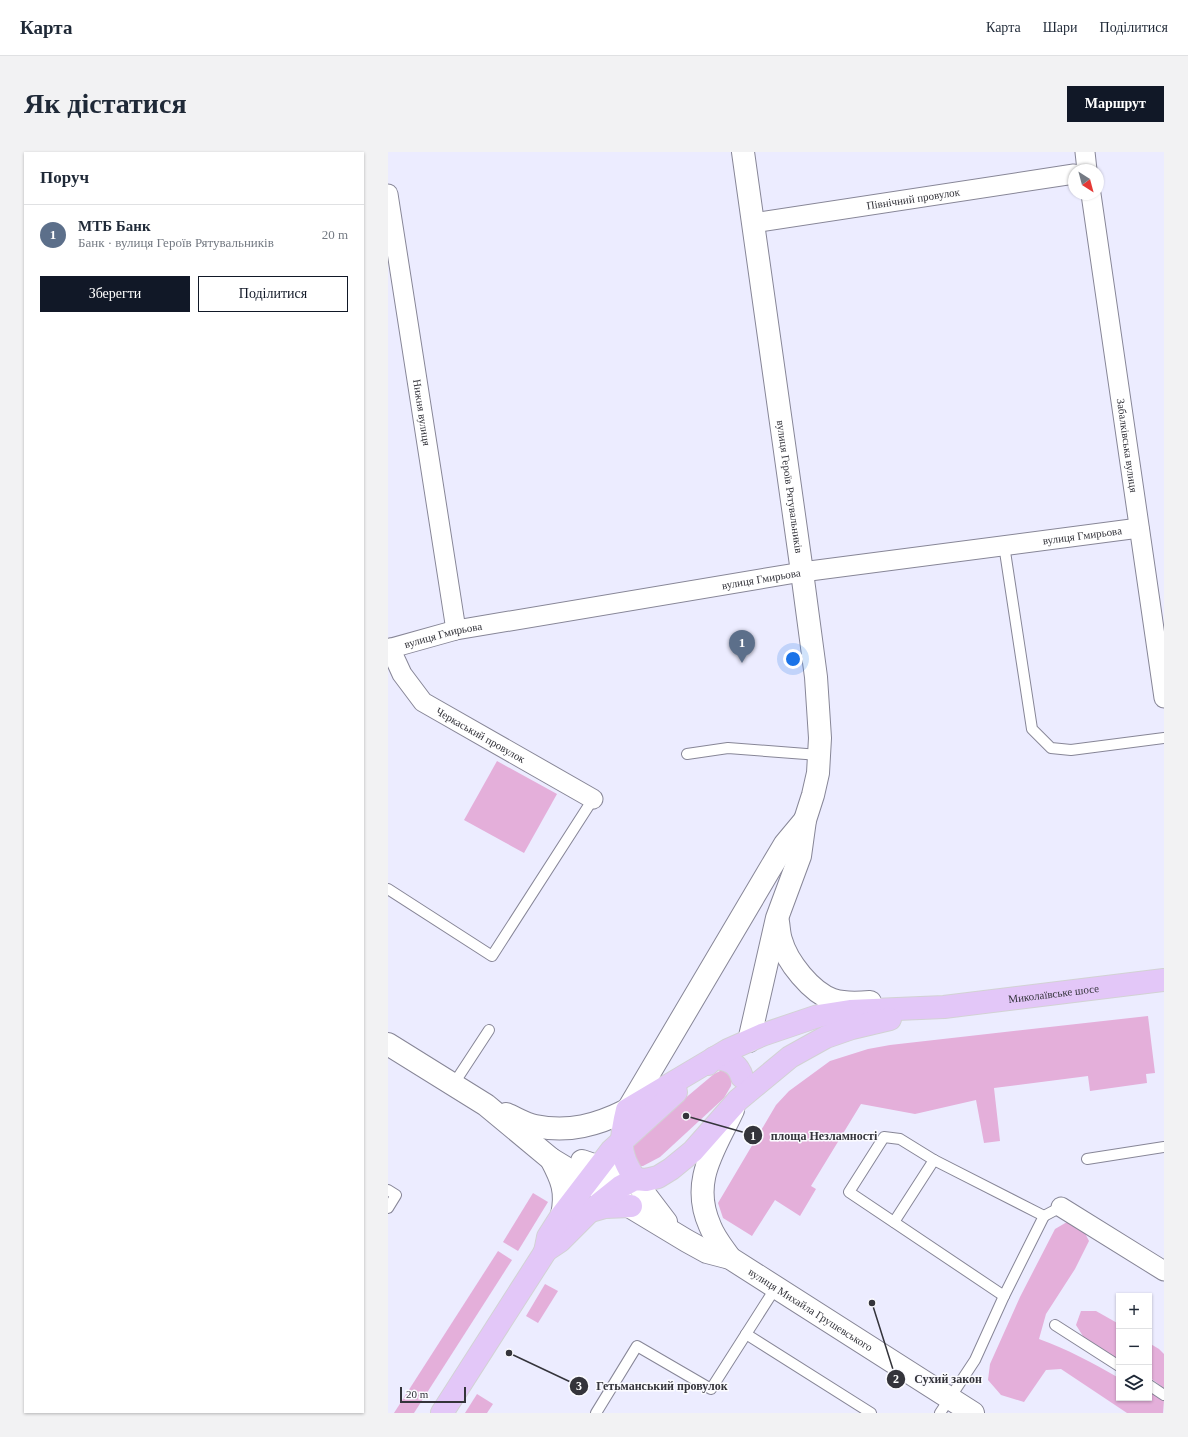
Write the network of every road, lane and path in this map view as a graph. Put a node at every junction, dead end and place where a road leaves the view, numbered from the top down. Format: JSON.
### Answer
{"nodes":[{"id":1,"x":743,"y":152,"type":"edge"},
{"id":2,"x":1085,"y":152,"type":"edge"},
{"id":3,"x":1086,"y":164,"type":"edge"},
{"id":4,"x":1068,"y":175,"type":"edge"},
{"id":5,"x":388,"y":194,"type":"edge"},
{"id":6,"x":1092,"y":200,"type":"edge"},
{"id":7,"x":753,"y":223,"type":"junction"},
{"id":8,"x":1139,"y":528,"type":"junction"},
{"id":9,"x":1004,"y":545,"type":"junction"},
{"id":10,"x":802,"y":572,"type":"junction"},
{"id":11,"x":456,"y":630,"type":"junction"},
{"id":12,"x":389,"y":648,"type":"edge"},
{"id":13,"x":1164,"y":698,"type":"edge"},
{"id":14,"x":1164,"y":738,"type":"edge"},
{"id":15,"x":686,"y":754,"type":"dead end"},
{"id":16,"x":819,"y":755,"type":"junction"},
{"id":17,"x":593,"y":799,"type":"joint"},
{"id":18,"x":805,"y":820,"type":"junction"},
{"id":19,"x":388,"y":889,"type":"edge"},
{"id":20,"x":777,"y":918,"type":"junction"},
{"id":21,"x":1164,"y":980,"type":"edge"},
{"id":22,"x":944,"y":1007,"type":"junction"},
{"id":23,"x":489,"y":1030,"type":"dead end"},
{"id":24,"x":749,"y":1041,"type":"junction"},
{"id":25,"x":388,"y":1044,"type":"edge"},
{"id":26,"x":714,"y":1058,"type":"junction"},
{"id":27,"x":742,"y":1077,"type":"junction"},
{"id":28,"x":453,"y":1085,"type":"junction"},
{"id":29,"x":738,"y":1100,"type":"junction"},
{"id":30,"x":627,"y":1110,"type":"junction"},
{"id":31,"x":526,"y":1129,"type":"junction"},
{"id":32,"x":623,"y":1140,"type":"junction"},
{"id":33,"x":1164,"y":1147,"type":"edge"},
{"id":34,"x":551,"y":1159,"type":"junction"},
{"id":35,"x":1087,"y":1159,"type":"dead end"},
{"id":36,"x":934,"y":1160,"type":"junction"},
{"id":37,"x":593,"y":1173,"type":"junction"},
{"id":38,"x":636,"y":1179,"type":"junction"},
{"id":39,"x":388,"y":1190,"type":"edge"},
{"id":40,"x":611,"y":1194,"type":"junction"},
{"id":41,"x":631,"y":1206,"type":"junction"},
{"id":42,"x":1061,"y":1207,"type":"joint"},
{"id":43,"x":388,"y":1208,"type":"edge"},
{"id":44,"x":577,"y":1216,"type":"junction"},
{"id":45,"x":1044,"y":1216,"type":"junction"},
{"id":46,"x":894,"y":1222,"type":"junction"},
{"id":47,"x":678,"y":1235,"type":"junction"},
{"id":48,"x":730,"y":1258,"type":"junction"},
{"id":49,"x":1164,"y":1271,"type":"edge"},
{"id":50,"x":776,"y":1287,"type":"junction"},
{"id":51,"x":1004,"y":1296,"type":"junction"},
{"id":52,"x":1055,"y":1326,"type":"dead end"},
{"id":53,"x":746,"y":1334,"type":"junction"},
{"id":54,"x":1117,"y":1365,"type":"edge"},
{"id":55,"x":1152,"y":1387,"type":"edge"},
{"id":56,"x":1164,"y":1395,"type":"edge"},
{"id":57,"x":945,"y":1406,"type":"edge"},
{"id":58,"x":442,"y":1413,"type":"edge"},
{"id":59,"x":596,"y":1413,"type":"edge"},
{"id":60,"x":871,"y":1413,"type":"edge"},
{"id":61,"x":973,"y":1413,"type":"edge"}],
"edges":[{"from":1,"to":7,"type":"street","name":"вулиця Героїв Рятувальників"},
{"from":2,"to":3,"type":"street"},
{"from":4,"to":7,"type":"street","name":"Північний провулок"},
{"from":5,"to":11,"type":"street","name":"Нижня вулиця"},
{"from":6,"to":8,"type":"street","name":"Забалківська вулиця"},
{"from":7,"to":10,"type":"street","name":"вулиця Героїв Рятувальників"},
{"from":8,"to":9,"type":"street","name":"вулиця Гмирьова"},
{"from":8,"to":13,"type":"street","name":"Забалківська вулиця"},
{"from":9,"to":10,"type":"street","name":"вулиця Гмирьова"},
{"from":9,"to":14,"type":"lane"},
{"from":10,"to":11,"type":"street","name":"вулиця Гмирьова"},
{"from":10,"to":16,"type":"street","name":"вулиця Героїв Рятувальників"},
{"from":11,"to":12,"type":"street","name":"вулиця Гмирьова"},
{"from":12,"to":17,"type":"street","name":"Черкаський провулок"},
{"from":15,"to":16,"type":"lane"},
{"from":16,"to":18,"type":"street","name":"вулиця Героїв Рятувальників"},
{"from":17,"to":19,"type":"lane"},
{"from":18,"to":20,"type":"street","name":"вулиця Героїв Рятувальників"},
{"from":18,"to":30,"type":"street","name":"вулиця Героїв Рятувальників"},
{"from":20,"to":22,"type":"street"},
{"from":20,"to":24,"type":"street","name":"вулиця Героїв Рятувальників"},
{"from":21,"to":22,"type":"main road","name":"Миколаївське шосе"},
{"from":22,"to":24,"type":"main road"},
{"from":22,"to":29,"type":"main road"},
{"from":23,"to":28,"type":"lane"},
{"from":24,"to":26,"type":"main road"},
{"from":24,"to":27,"type":"main road"},
{"from":25,"to":28,"type":"street"},
{"from":26,"to":27,"type":"main road"},
{"from":26,"to":30,"type":"main road"},
{"from":26,"to":32,"type":"main road"},
{"from":27,"to":29,"type":"main road"},
{"from":28,"to":31,"type":"street"},
{"from":29,"to":38,"type":"main road"},
{"from":29,"to":48,"type":"street"},
{"from":30,"to":31,"type":"street"},
{"from":30,"to":32,"type":"main road"},
{"from":30,"to":37,"type":"street","name":"вулиця Героїв Рятувальників"},
{"from":31,"to":34,"type":"street"},
{"from":31,"to":37,"type":"street"},
{"from":32,"to":37,"type":"main road"},
{"from":32,"to":38,"type":"main road"},
{"from":33,"to":35,"type":"lane"},
{"from":34,"to":37,"type":"street"},
{"from":34,"to":44,"type":"street"},
{"from":36,"to":45,"type":"lane"},
{"from":36,"to":46,"type":"lane"},
{"from":36,"to":46,"type":"lane"},
{"from":37,"to":38,"type":"street"},
{"from":37,"to":40,"type":"street"},
{"from":37,"to":44,"type":"main road"},
{"from":38,"to":40,"type":"main road"},
{"from":38,"to":47,"type":"street"},
{"from":39,"to":43,"type":"lane"},
{"from":40,"to":41,"type":"street"},
{"from":40,"to":44,"type":"main road"},
{"from":41,"to":44,"type":"main road"},
{"from":41,"to":47,"type":"street"},
{"from":42,"to":45,"type":"lane"},
{"from":42,"to":49,"type":"street"},
{"from":44,"to":58,"type":"main road"},
{"from":45,"to":51,"type":"lane"},
{"from":46,"to":51,"type":"lane"},
{"from":47,"to":48,"type":"street"},
{"from":48,"to":50,"type":"street","name":"вулиця Михайла Грушевського"},
{"from":50,"to":53,"type":"lane"},
{"from":50,"to":57,"type":"street","name":"вулиця Михайла Грушевського"},
{"from":51,"to":57,"type":"lane"},
{"from":52,"to":54,"type":"lane"},
{"from":53,"to":59,"type":"lane"},
{"from":53,"to":60,"type":"lane"},
{"from":55,"to":56,"type":"lane"},
{"from":57,"to":61,"type":"street","name":"вулиця Михайла Грушевського"}]}
